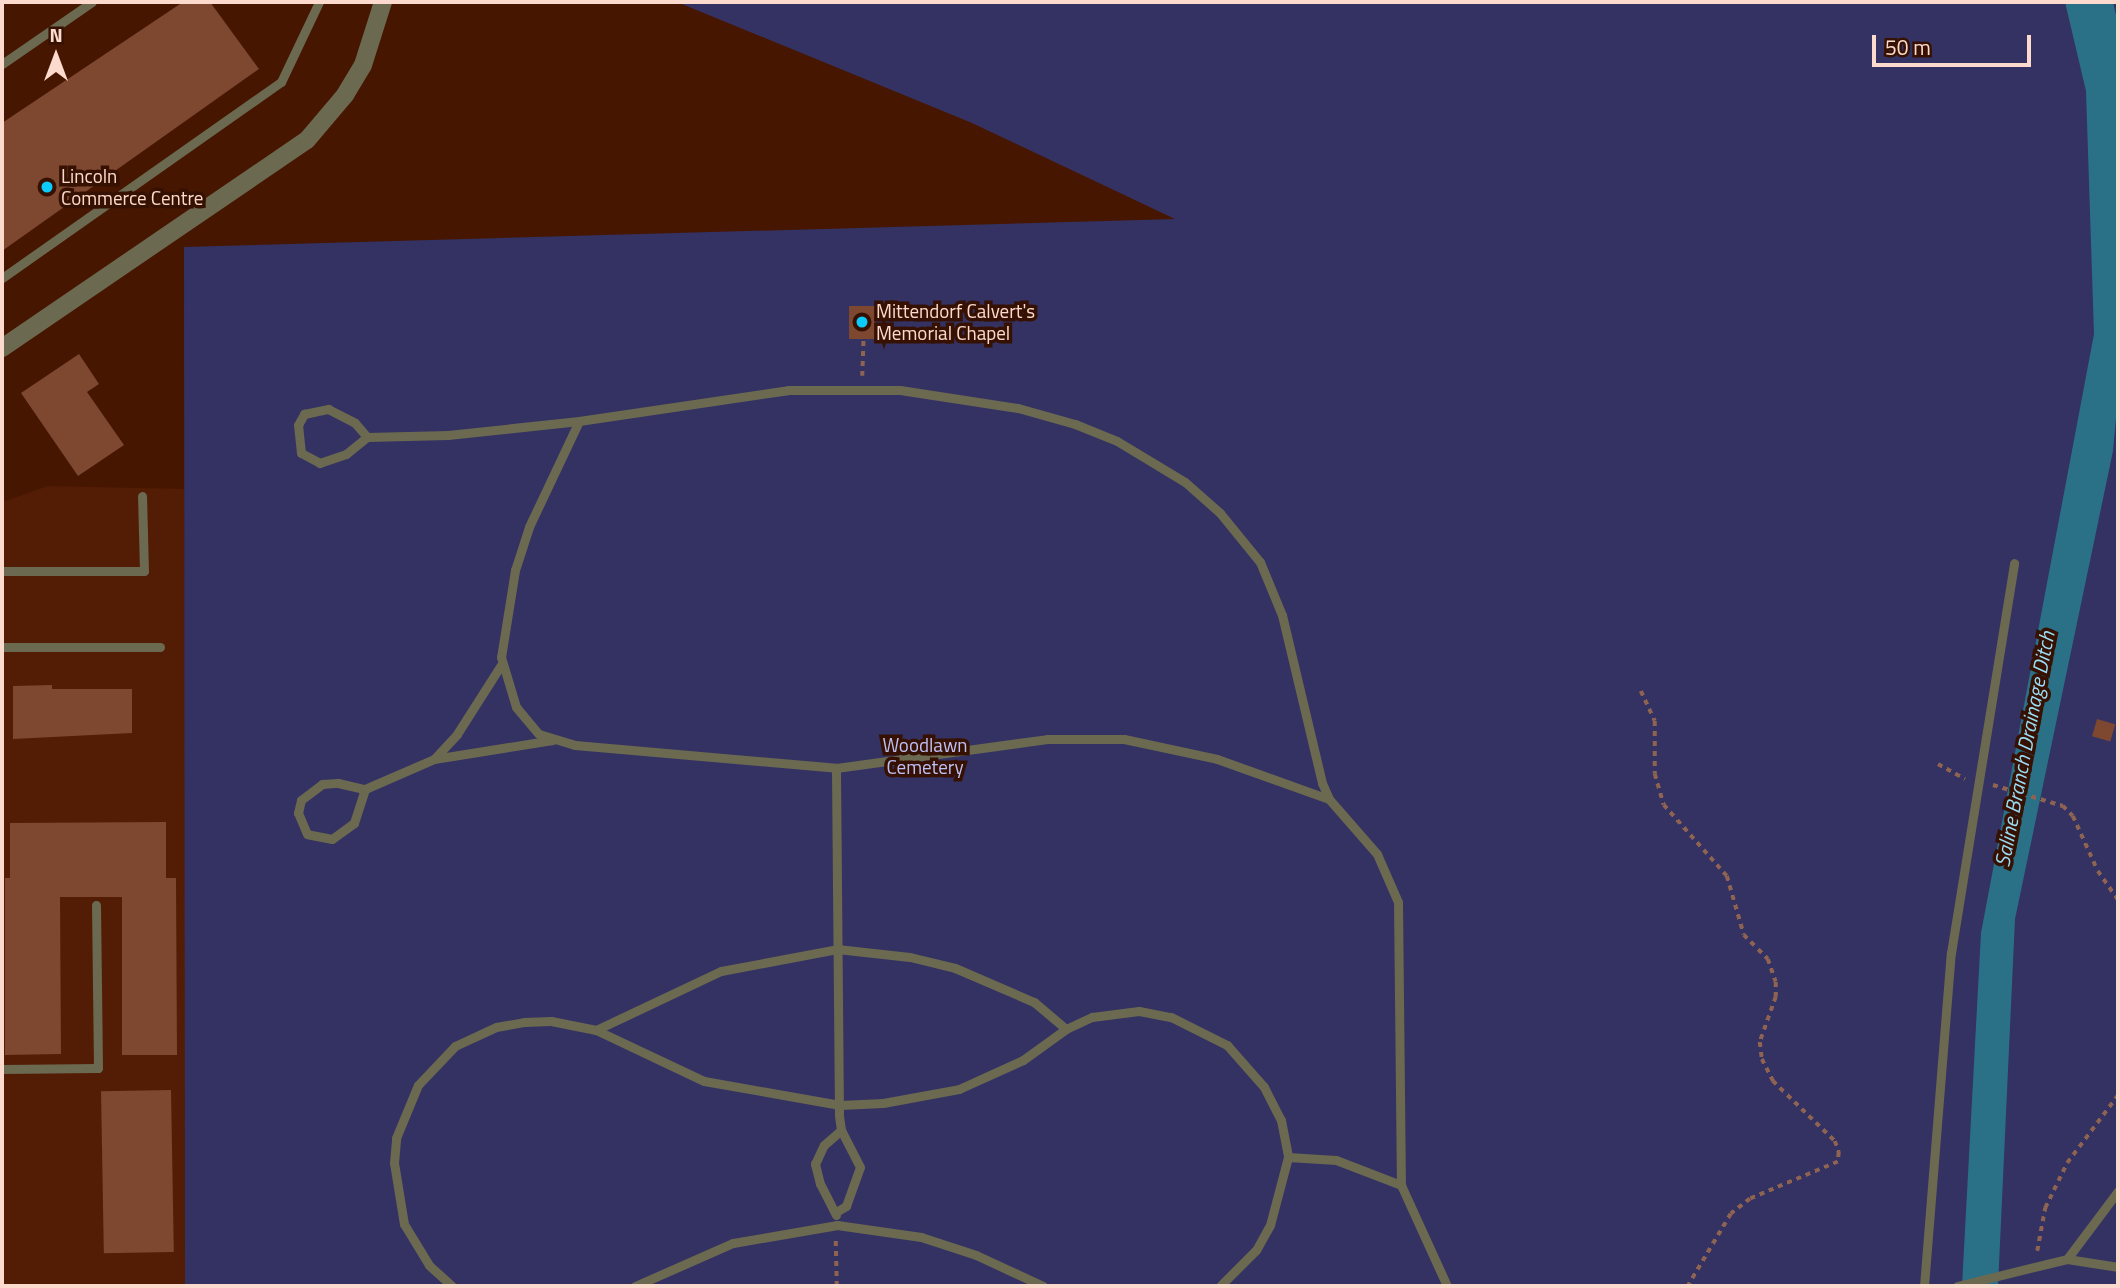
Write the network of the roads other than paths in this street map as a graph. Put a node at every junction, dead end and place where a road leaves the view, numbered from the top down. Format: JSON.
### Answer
{"nodes":[{"id":1,"x":92,"y":2,"type":"edge"},
{"id":2,"x":319,"y":2,"type":"edge"},
{"id":3,"x":383,"y":2,"type":"edge"},
{"id":4,"x":2,"y":64,"type":"edge"},
{"id":5,"x":2,"y":278,"type":"edge"},
{"id":6,"x":2,"y":348,"type":"edge"},
{"id":7,"x":579,"y":421,"type":"junction"},
{"id":8,"x":367,"y":437,"type":"junction"},
{"id":9,"x":142,"y":496,"type":"dead end"},
{"id":10,"x":2014,"y":563,"type":"dead end"},
{"id":11,"x":2,"y":571,"type":"edge"},
{"id":12,"x":160,"y":646,"type":"dead end"},
{"id":13,"x":2,"y":648,"type":"edge"},
{"id":14,"x":501,"y":665,"type":"junction"},
{"id":15,"x":554,"y":740,"type":"junction"},
{"id":16,"x":434,"y":759,"type":"junction"},
{"id":17,"x":836,"y":768,"type":"junction"},
{"id":18,"x":365,"y":789,"type":"junction"},
{"id":19,"x":1329,"y":799,"type":"junction"},
{"id":20,"x":96,"y":905,"type":"dead end"},
{"id":21,"x":837,"y":949,"type":"junction"},
{"id":22,"x":1066,"y":1029,"type":"junction"},
{"id":23,"x":596,"y":1030,"type":"junction"},
{"id":24,"x":2,"y":1069,"type":"edge"},
{"id":25,"x":840,"y":1105,"type":"junction"},
{"id":26,"x":841,"y":1130,"type":"junction"},
{"id":27,"x":1288,"y":1157,"type":"junction"},
{"id":28,"x":1401,"y":1185,"type":"junction"},
{"id":29,"x":2118,"y":1191,"type":"edge"},
{"id":30,"x":836,"y":1212,"type":"junction"},
{"id":31,"x":836,"y":1225,"type":"junction"},
{"id":32,"x":2067,"y":1259,"type":"junction"},
{"id":33,"x":2118,"y":1267,"type":"edge"},
{"id":34,"x":453,"y":1286,"type":"edge"},
{"id":35,"x":635,"y":1286,"type":"edge"},
{"id":36,"x":1043,"y":1286,"type":"edge"},
{"id":37,"x":1220,"y":1286,"type":"edge"},
{"id":38,"x":1447,"y":1286,"type":"edge"},
{"id":39,"x":1924,"y":1286,"type":"edge"},
{"id":40,"x":1957,"y":1286,"type":"edge"}],
"edges":[{"from":1,"to":4,"type":"lane"},
{"from":2,"to":5,"type":"lane"},
{"from":3,"to":6,"type":"street"},
{"from":7,"to":8,"type":"lane"},
{"from":7,"to":14,"type":"lane"},
{"from":7,"to":19,"type":"lane"},
{"from":8,"to":8,"type":"lane"},
{"from":9,"to":11,"type":"lane"},
{"from":10,"to":39,"type":"lane"},
{"from":12,"to":13,"type":"lane"},
{"from":14,"to":15,"type":"lane"},
{"from":14,"to":16,"type":"lane"},
{"from":15,"to":16,"type":"lane"},
{"from":15,"to":17,"type":"lane"},
{"from":16,"to":18,"type":"lane"},
{"from":17,"to":19,"type":"lane"},
{"from":17,"to":21,"type":"lane"},
{"from":18,"to":18,"type":"lane"},
{"from":19,"to":28,"type":"lane"},
{"from":20,"to":24,"type":"lane"},
{"from":21,"to":22,"type":"lane"},
{"from":21,"to":23,"type":"lane"},
{"from":21,"to":25,"type":"lane"},
{"from":22,"to":25,"type":"lane"},
{"from":22,"to":27,"type":"lane"},
{"from":23,"to":25,"type":"lane"},
{"from":23,"to":34,"type":"lane"},
{"from":25,"to":26,"type":"lane"},
{"from":26,"to":30,"type":"lane"},
{"from":26,"to":30,"type":"lane"},
{"from":27,"to":28,"type":"lane"},
{"from":27,"to":37,"type":"lane"},
{"from":28,"to":38,"type":"lane"},
{"from":29,"to":32,"type":"lane"},
{"from":30,"to":31,"type":"lane"},
{"from":31,"to":35,"type":"lane"},
{"from":31,"to":36,"type":"lane"},
{"from":32,"to":33,"type":"lane"},
{"from":32,"to":40,"type":"lane"}]}
